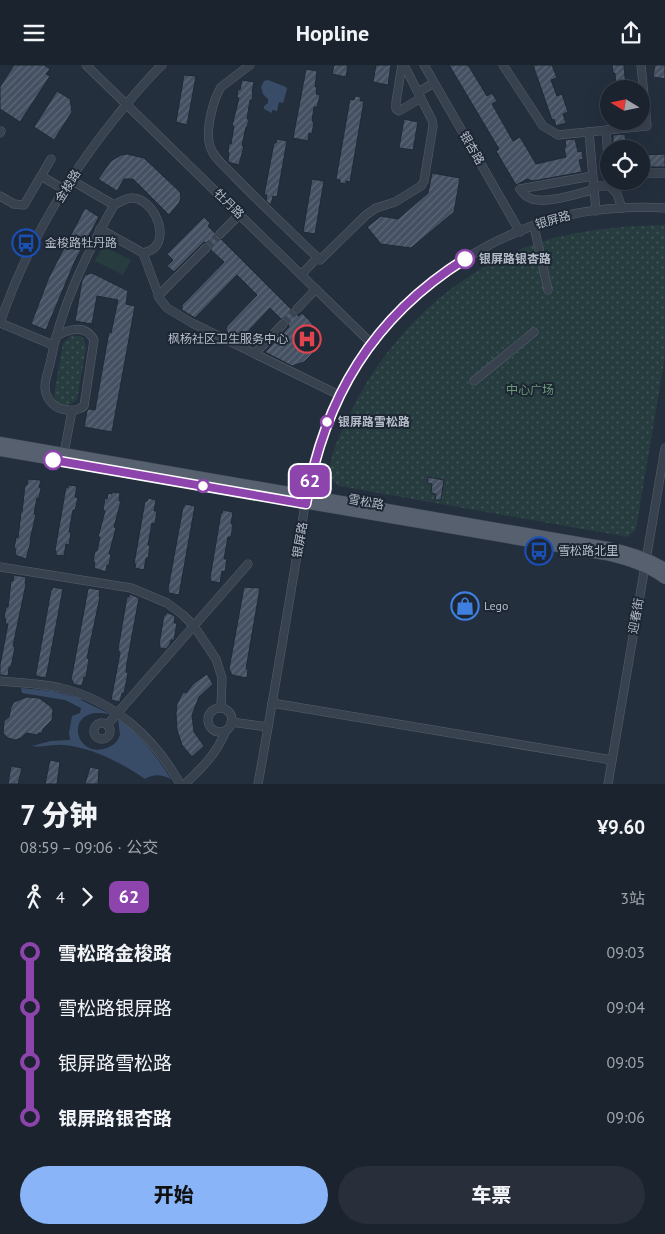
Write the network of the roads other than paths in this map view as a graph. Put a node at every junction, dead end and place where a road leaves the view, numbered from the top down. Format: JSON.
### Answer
{"nodes":[{"id":1,"x":86,"y":65,"type":"edge"},
{"id":2,"x":162,"y":65,"type":"edge"},
{"id":3,"x":250,"y":65,"type":"edge"},
{"id":4,"x":403,"y":65,"type":"edge"},
{"id":5,"x":424,"y":65,"type":"edge"},
{"id":6,"x":503,"y":65,"type":"edge"},
{"id":7,"x":641,"y":65,"type":"edge"},
{"id":8,"x":643,"y":80,"type":"edge"},
{"id":9,"x":434,"y":83,"type":"junction"},
{"id":10,"x":420,"y":95,"type":"junction"},
{"id":11,"x":126,"y":104,"type":"junction"},
{"id":12,"x":606,"y":130,"type":"joint"},
{"id":13,"x":588,"y":132,"type":"junction"},
{"id":14,"x":607,"y":140,"type":"edge"},
{"id":15,"x":51,"y":159,"type":"dead end"},
{"id":16,"x":650,"y":173,"type":"edge"},
{"id":17,"x":665,"y":173,"type":"edge"},
{"id":18,"x":41,"y":176,"type":"junction"},
{"id":19,"x":592,"y":176,"type":"junction"},
{"id":20,"x":71,"y":180,"type":"junction"},
{"id":21,"x":600,"y":186,"type":"edge"},
{"id":22,"x":593,"y":188,"type":"junction"},
{"id":23,"x":65,"y":190,"type":"junction"},
{"id":24,"x":614,"y":190,"type":"edge"},
{"id":25,"x":0,"y":196,"type":"edge"},
{"id":26,"x":114,"y":205,"type":"junction"},
{"id":27,"x":622,"y":208,"type":"junction"},
{"id":28,"x":665,"y":208,"type":"edge"},
{"id":29,"x":596,"y":211,"type":"junction"},
{"id":30,"x":240,"y":215,"type":"junction"},
{"id":31,"x":534,"y":226,"type":"junction"},
{"id":32,"x":100,"y":229,"type":"junction"},
{"id":33,"x":520,"y":231,"type":"junction"},
{"id":34,"x":220,"y":234,"type":"tunnel mouth"},
{"id":35,"x":206,"y":248,"type":"tunnel mouth"},
{"id":36,"x":142,"y":253,"type":"junction"},
{"id":37,"x":317,"y":258,"type":"junction"},
{"id":38,"x":301,"y":275,"type":"junction"},
{"id":39,"x":316,"y":289,"type":"junction"},
{"id":40,"x":548,"y":290,"type":"dead end"},
{"id":41,"x":158,"y":296,"type":"junction"},
{"id":42,"x":297,"y":309,"type":"tunnel mouth"},
{"id":43,"x":0,"y":323,"type":"edge"},
{"id":44,"x":283,"y":324,"type":"tunnel mouth"},
{"id":45,"x":534,"y":331,"type":"dead end"},
{"id":46,"x":56,"y":336,"type":"junction"},
{"id":47,"x":372,"y":344,"type":"junction"},
{"id":48,"x":53,"y":345,"type":"junction"},
{"id":49,"x":255,"y":353,"type":"junction"},
{"id":50,"x":474,"y":381,"type":"dead end"},
{"id":51,"x":339,"y":395,"type":"junction"},
{"id":52,"x":72,"y":411,"type":"junction"},
{"id":53,"x":0,"y":443,"type":"edge"},
{"id":54,"x":665,"y":448,"type":"edge"},
{"id":55,"x":0,"y":451,"type":"edge"},
{"id":56,"x":64,"y":453,"type":"junction"},
{"id":57,"x":307,"y":500,"type":"junction"},
{"id":58,"x":248,"y":563,"type":"dead end"},
{"id":59,"x":645,"y":563,"type":"junction"},
{"id":60,"x":0,"y":567,"type":"edge"},
{"id":61,"x":665,"y":569,"type":"edge"},
{"id":62,"x":665,"y":579,"type":"edge"},
{"id":63,"x":194,"y":626,"type":"junction"},
{"id":64,"x":0,"y":681,"type":"edge"},
{"id":65,"x":272,"y":703,"type":"junction"},
{"id":66,"x":221,"y":709,"type":"junction"},
{"id":67,"x":117,"y":713,"type":"junction"},
{"id":68,"x":231,"y":721,"type":"junction"},
{"id":69,"x":107,"y":725,"type":"dead end"},
{"id":70,"x":268,"y":727,"type":"junction"},
{"id":71,"x":226,"y":730,"type":"junction"},
{"id":72,"x":612,"y":761,"type":"junction"},
{"id":73,"x":180,"y":784,"type":"edge"},
{"id":74,"x":185,"y":784,"type":"edge"},
{"id":75,"x":258,"y":784,"type":"edge"},
{"id":76,"x":608,"y":784,"type":"edge"}],
"edges":[{"from":1,"to":11,"type":"street","name":"牡丹路"},
{"from":2,"to":11,"type":"street","name":"金梭路"},
{"from":3,"to":37,"type":"street"},
{"from":4,"to":10,"type":"street"},
{"from":4,"to":10,"type":"street"},
{"from":5,"to":9,"type":"street","name":"银杏路"},
{"from":6,"to":13,"type":"street"},
{"from":7,"to":8,"type":"street"},
{"from":9,"to":10,"type":"street"},
{"from":9,"to":33,"type":"street","name":"银杏路"},
{"from":10,"to":37,"type":"street"},
{"from":11,"to":20,"type":"street","name":"金梭路"},
{"from":11,"to":30,"type":"street","name":"牡丹路"},
{"from":12,"to":13,"type":"street"},
{"from":12,"to":14,"type":"street"},
{"from":13,"to":19,"type":"street"},
{"from":15,"to":18,"type":"street"},
{"from":16,"to":17,"type":"street"},
{"from":18,"to":23,"type":"street"},
{"from":18,"to":25,"type":"street"},
{"from":19,"to":22,"type":"street"},
{"from":19,"to":22,"type":"street"},
{"from":20,"to":23,"type":"street","name":"金梭路"},
{"from":20,"to":26,"type":"street"},
{"from":21,"to":22,"type":"street"},
{"from":22,"to":29,"type":"street"},
{"from":23,"to":43,"type":"street","name":"金梭路"},
{"from":24,"to":27,"type":"street"},
{"from":26,"to":32,"type":"street"},
{"from":26,"to":36,"type":"street"},
{"from":27,"to":28,"type":"street","name":"银屏路"},
{"from":27,"to":29,"type":"street","name":"银屏路"},
{"from":29,"to":31,"type":"street","name":"银屏路"},
{"from":30,"to":34,"type":"street"},
{"from":30,"to":38,"type":"street","name":"牡丹路"},
{"from":31,"to":33,"type":"street","name":"银屏路"},
{"from":31,"to":40,"type":"street"},
{"from":32,"to":36,"type":"street"},
{"from":32,"to":46,"type":"street"},
{"from":33,"to":47,"type":"street","name":"银屏路"},
{"from":35,"to":41,"type":"street"},
{"from":36,"to":41,"type":"street"},
{"from":37,"to":38,"type":"street"},
{"from":38,"to":39,"type":"street","name":"牡丹路"},
{"from":39,"to":42,"type":"street"},
{"from":39,"to":47,"type":"street","name":"牡丹路"},
{"from":41,"to":49,"type":"street"},
{"from":43,"to":48,"type":"street"},
{"from":44,"to":49,"type":"street"},
{"from":45,"to":50,"type":"street"},
{"from":46,"to":48,"type":"street"},
{"from":46,"to":52,"type":"street"},
{"from":47,"to":51,"type":"street","name":"银屏路"},
{"from":48,"to":52,"type":"street"},
{"from":49,"to":51,"type":"street"},
{"from":51,"to":57,"type":"street","name":"银屏路"},
{"from":52,"to":56,"type":"street"},
{"from":53,"to":56,"type":"main road","name":"雪松路"},
{"from":54,"to":59,"type":"street","name":"迎春街"},
{"from":55,"to":57,"type":"main road","name":"雪松路"},
{"from":56,"to":57,"type":"main road","name":"雪松路"},
{"from":57,"to":59,"type":"main road","name":"雪松路"},
{"from":57,"to":65,"type":"street","name":"银屏路"},
{"from":58,"to":63,"type":"street"},
{"from":59,"to":61,"type":"main road","name":"雪松路"},
{"from":59,"to":62,"type":"main road","name":"雪松路"},
{"from":59,"to":72,"type":"street","name":"迎春街"},
{"from":60,"to":63,"type":"street"},
{"from":63,"to":66,"type":"street"},
{"from":63,"to":67,"type":"street"},
{"from":64,"to":67,"type":"street"},
{"from":65,"to":70,"type":"street","name":"银屏路"},
{"from":65,"to":72,"type":"street"},
{"from":66,"to":68,"type":"street"},
{"from":66,"to":71,"type":"street"},
{"from":67,"to":69,"type":"street"},
{"from":67,"to":73,"type":"street"},
{"from":68,"to":70,"type":"street"},
{"from":68,"to":71,"type":"street"},
{"from":70,"to":75,"type":"street","name":"银屏路"},
{"from":71,"to":74,"type":"street"},
{"from":72,"to":76,"type":"street","name":"迎春街"}]}
